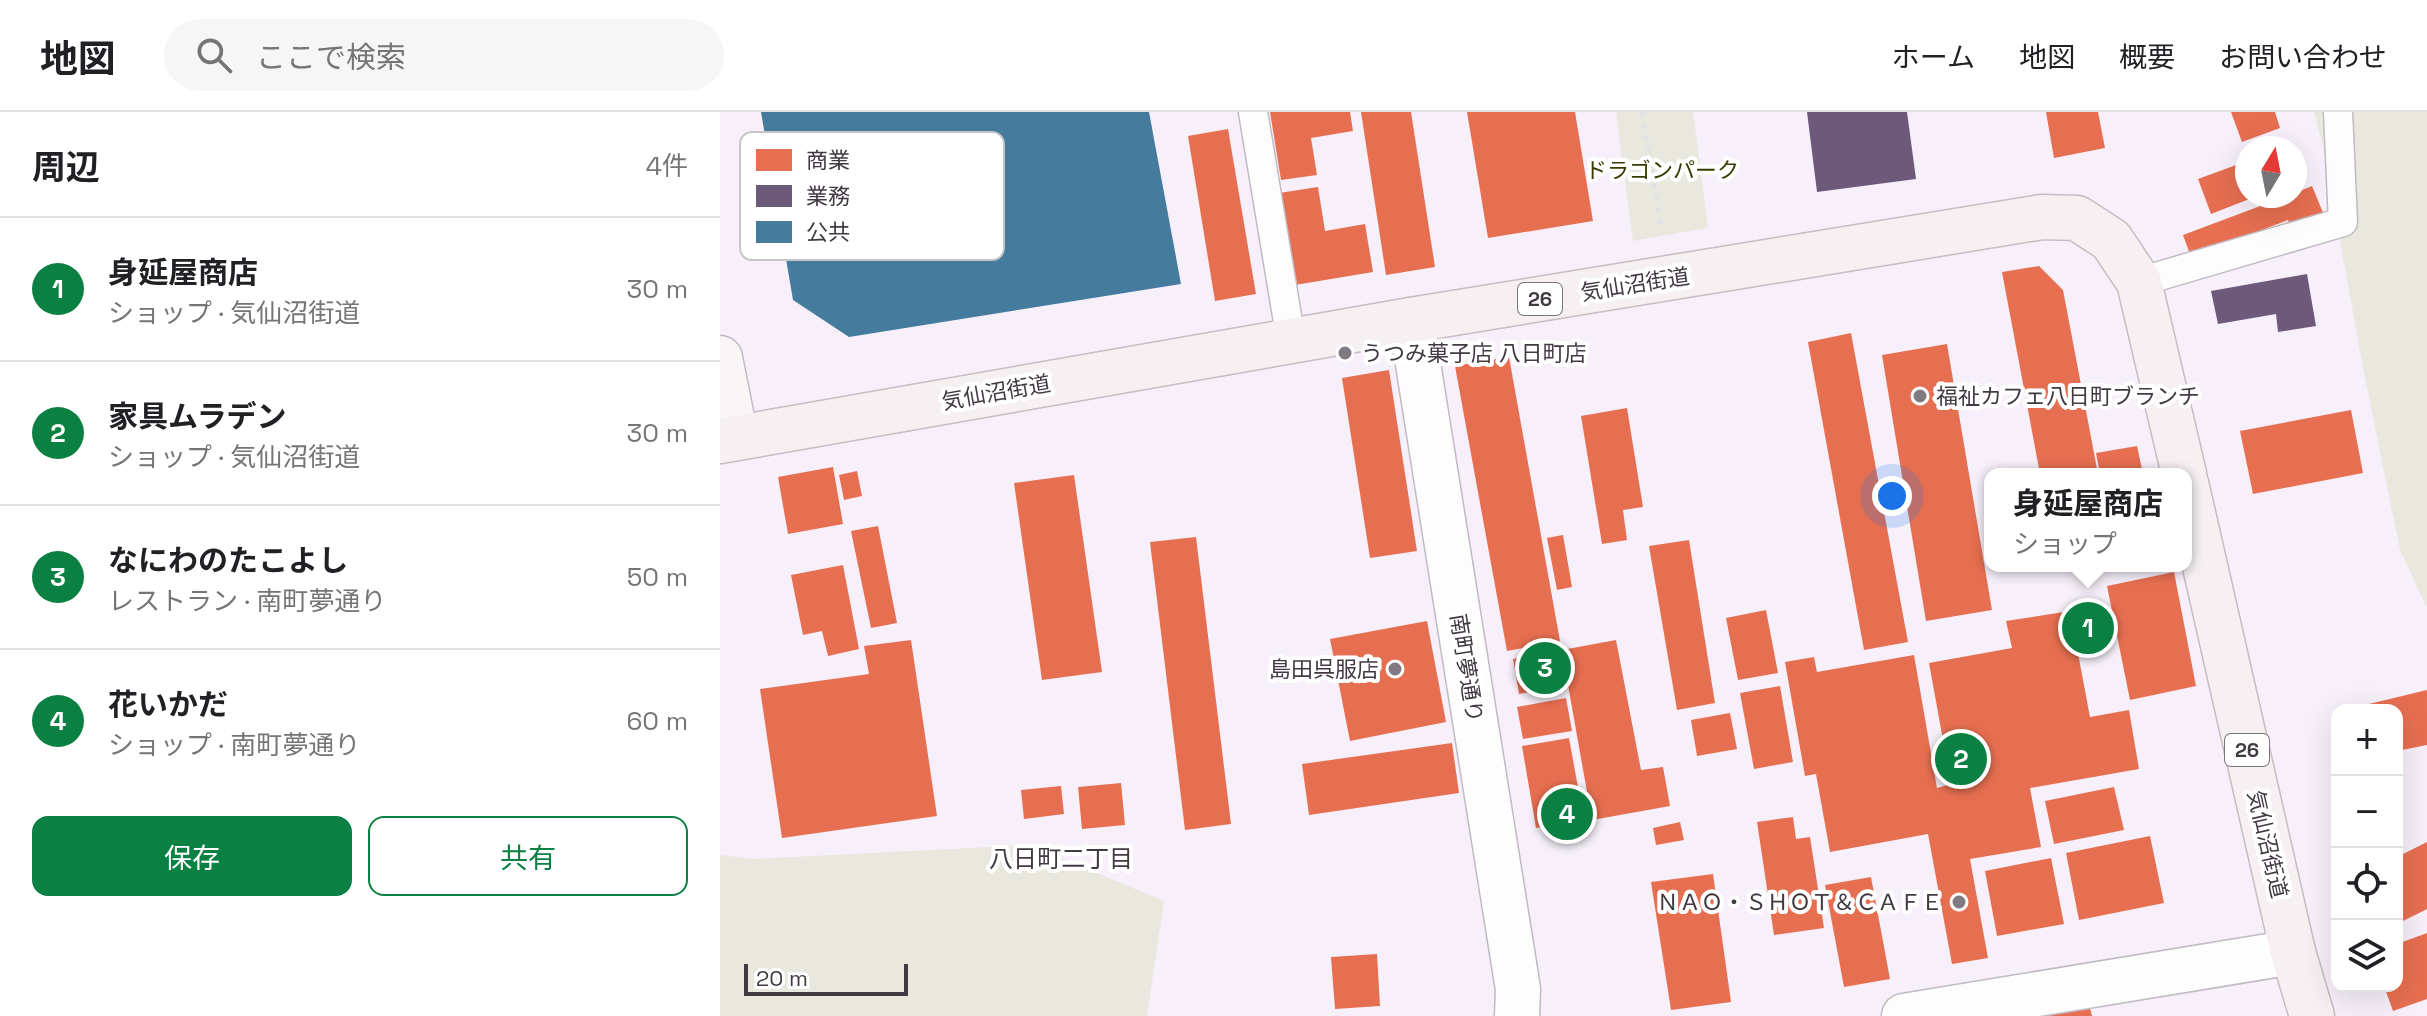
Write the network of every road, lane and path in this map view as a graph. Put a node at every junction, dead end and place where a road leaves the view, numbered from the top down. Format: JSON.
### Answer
{"nodes":[{"id":1,"x":1253,"y":112,"type":"edge"},
{"id":2,"x":1642,"y":112,"type":"edge"},
{"id":3,"x":2338,"y":112,"type":"edge"},
{"id":4,"x":1670,"y":278,"type":"junction"},
{"id":5,"x":2139,"y":282,"type":"junction"},
{"id":6,"x":1411,"y":320,"type":"junction"},
{"id":7,"x":1291,"y":340,"type":"junction"},
{"id":8,"x":720,"y":358,"type":"edge"},
{"id":9,"x":728,"y":440,"type":"edge"},
{"id":10,"x":2183,"y":468,"type":"edge"},
{"id":11,"x":2192,"y":509,"type":"edge"},
{"id":12,"x":2293,"y":952,"type":"junction"},
{"id":13,"x":1517,"y":1016,"type":"edge"},
{"id":14,"x":1904,"y":1016,"type":"edge"},
{"id":15,"x":2312,"y":1016,"type":"edge"}],
"edges":[{"from":1,"to":7,"type":"lane"},
{"from":2,"to":4,"type":"path"},
{"from":3,"to":5,"type":"lane"},
{"from":4,"to":5,"type":"main road","name":"気仙沼街道","number":"26"},
{"from":4,"to":6,"type":"main road","name":"気仙沼街道","number":"26"},
{"from":5,"to":10,"type":"main road","name":"気仙沼街道","number":"26"},
{"from":6,"to":7,"type":"main road","name":"気仙沼街道","number":"26"},
{"from":6,"to":13,"type":"street","name":"南町夢通り"},
{"from":7,"to":9,"type":"main road","name":"気仙沼街道","number":"26"},
{"from":8,"to":9,"type":"street"},
{"from":11,"to":12,"type":"main road","name":"気仙沼街道","number":"26"},
{"from":12,"to":14,"type":"street"},
{"from":12,"to":15,"type":"main road","name":"気仙沼街道","number":"26"}]}
